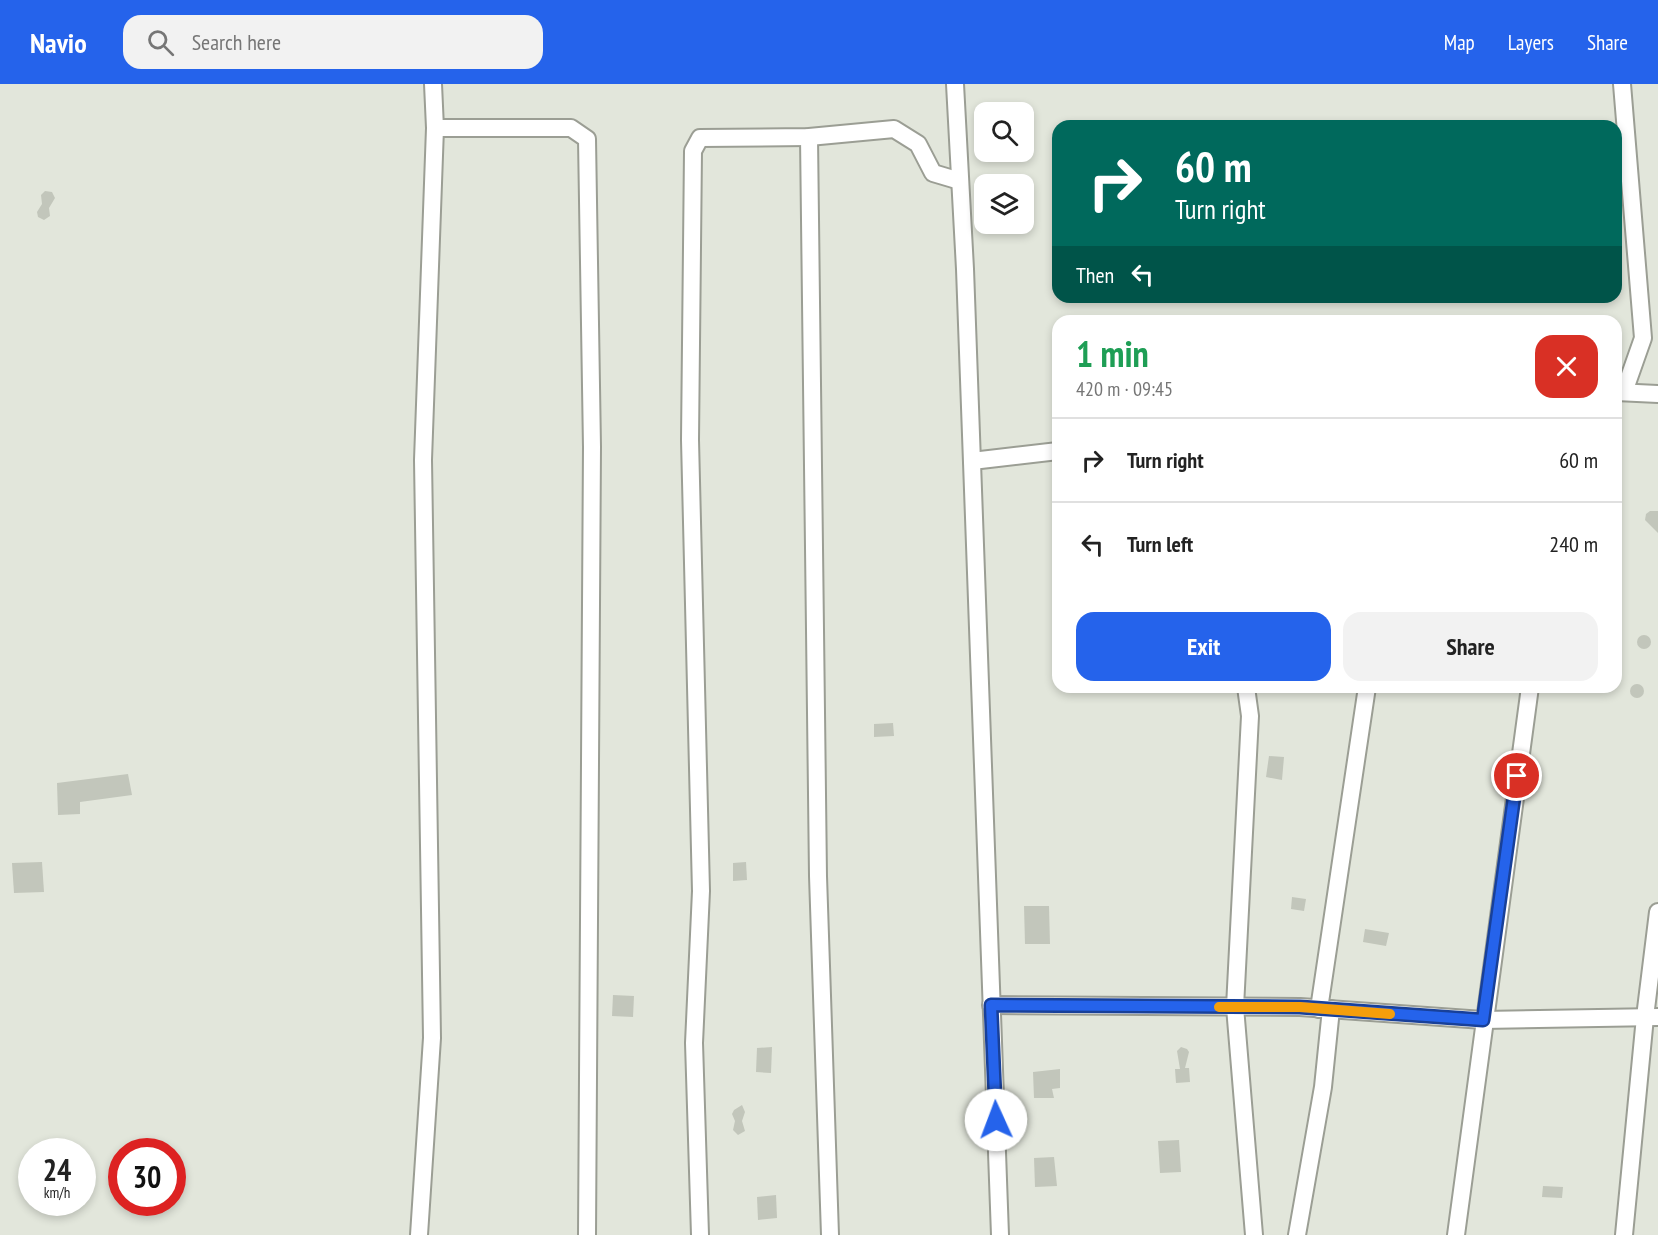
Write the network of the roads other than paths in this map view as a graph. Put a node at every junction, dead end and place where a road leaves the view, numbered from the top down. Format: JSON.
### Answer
{"nodes":[{"id":1,"x":433,"y":84,"type":"edge"},
{"id":2,"x":955,"y":84,"type":"edge"},
{"id":3,"x":1622,"y":84,"type":"edge"},
{"id":4,"x":435,"y":128,"type":"junction"},
{"id":5,"x":809,"y":137,"type":"junction"},
{"id":6,"x":960,"y":181,"type":"junction"},
{"id":7,"x":1622,"y":387,"type":"edge"},
{"id":8,"x":1622,"y":392,"type":"edge"},
{"id":9,"x":1658,"y":394,"type":"edge"},
{"id":10,"x":1052,"y":452,"type":"edge"},
{"id":11,"x":972,"y":461,"type":"junction"},
{"id":12,"x":1247,"y":693,"type":"edge"},
{"id":13,"x":1366,"y":693,"type":"edge"},
{"id":14,"x":1529,"y":693,"type":"edge"},
{"id":15,"x":1658,"y":912,"type":"edge"},
{"id":16,"x":991,"y":1005,"type":"junction"},
{"id":17,"x":1235,"y":1007,"type":"junction"},
{"id":18,"x":1325,"y":1009,"type":"junction"},
{"id":19,"x":1651,"y":1017,"type":"edge"},
{"id":20,"x":1483,"y":1020,"type":"junction"},
{"id":21,"x":420,"y":1235,"type":"edge"},
{"id":22,"x":587,"y":1235,"type":"edge"},
{"id":23,"x":700,"y":1235,"type":"edge"},
{"id":24,"x":830,"y":1235,"type":"edge"},
{"id":25,"x":1000,"y":1235,"type":"edge"},
{"id":26,"x":1254,"y":1235,"type":"edge"},
{"id":27,"x":1297,"y":1235,"type":"edge"},
{"id":28,"x":1456,"y":1235,"type":"edge"},
{"id":29,"x":1624,"y":1235,"type":"edge"}],
"edges":[{"from":1,"to":4,"type":"street"},
{"from":2,"to":6,"type":"street"},
{"from":3,"to":7,"type":"street"},
{"from":4,"to":21,"type":"street"},
{"from":4,"to":22,"type":"street"},
{"from":5,"to":6,"type":"street"},
{"from":5,"to":23,"type":"street"},
{"from":5,"to":24,"type":"street"},
{"from":6,"to":11,"type":"street"},
{"from":8,"to":9,"type":"street"},
{"from":10,"to":11,"type":"street"},
{"from":11,"to":16,"type":"street"},
{"from":12,"to":17,"type":"street"},
{"from":13,"to":18,"type":"street"},
{"from":14,"to":20,"type":"street"},
{"from":15,"to":19,"type":"street"},
{"from":16,"to":17,"type":"street"},
{"from":16,"to":25,"type":"street"},
{"from":17,"to":18,"type":"street"},
{"from":17,"to":26,"type":"street"},
{"from":18,"to":20,"type":"street"},
{"from":18,"to":27,"type":"street"},
{"from":19,"to":20,"type":"street"},
{"from":19,"to":29,"type":"street"},
{"from":20,"to":28,"type":"street"}]}
